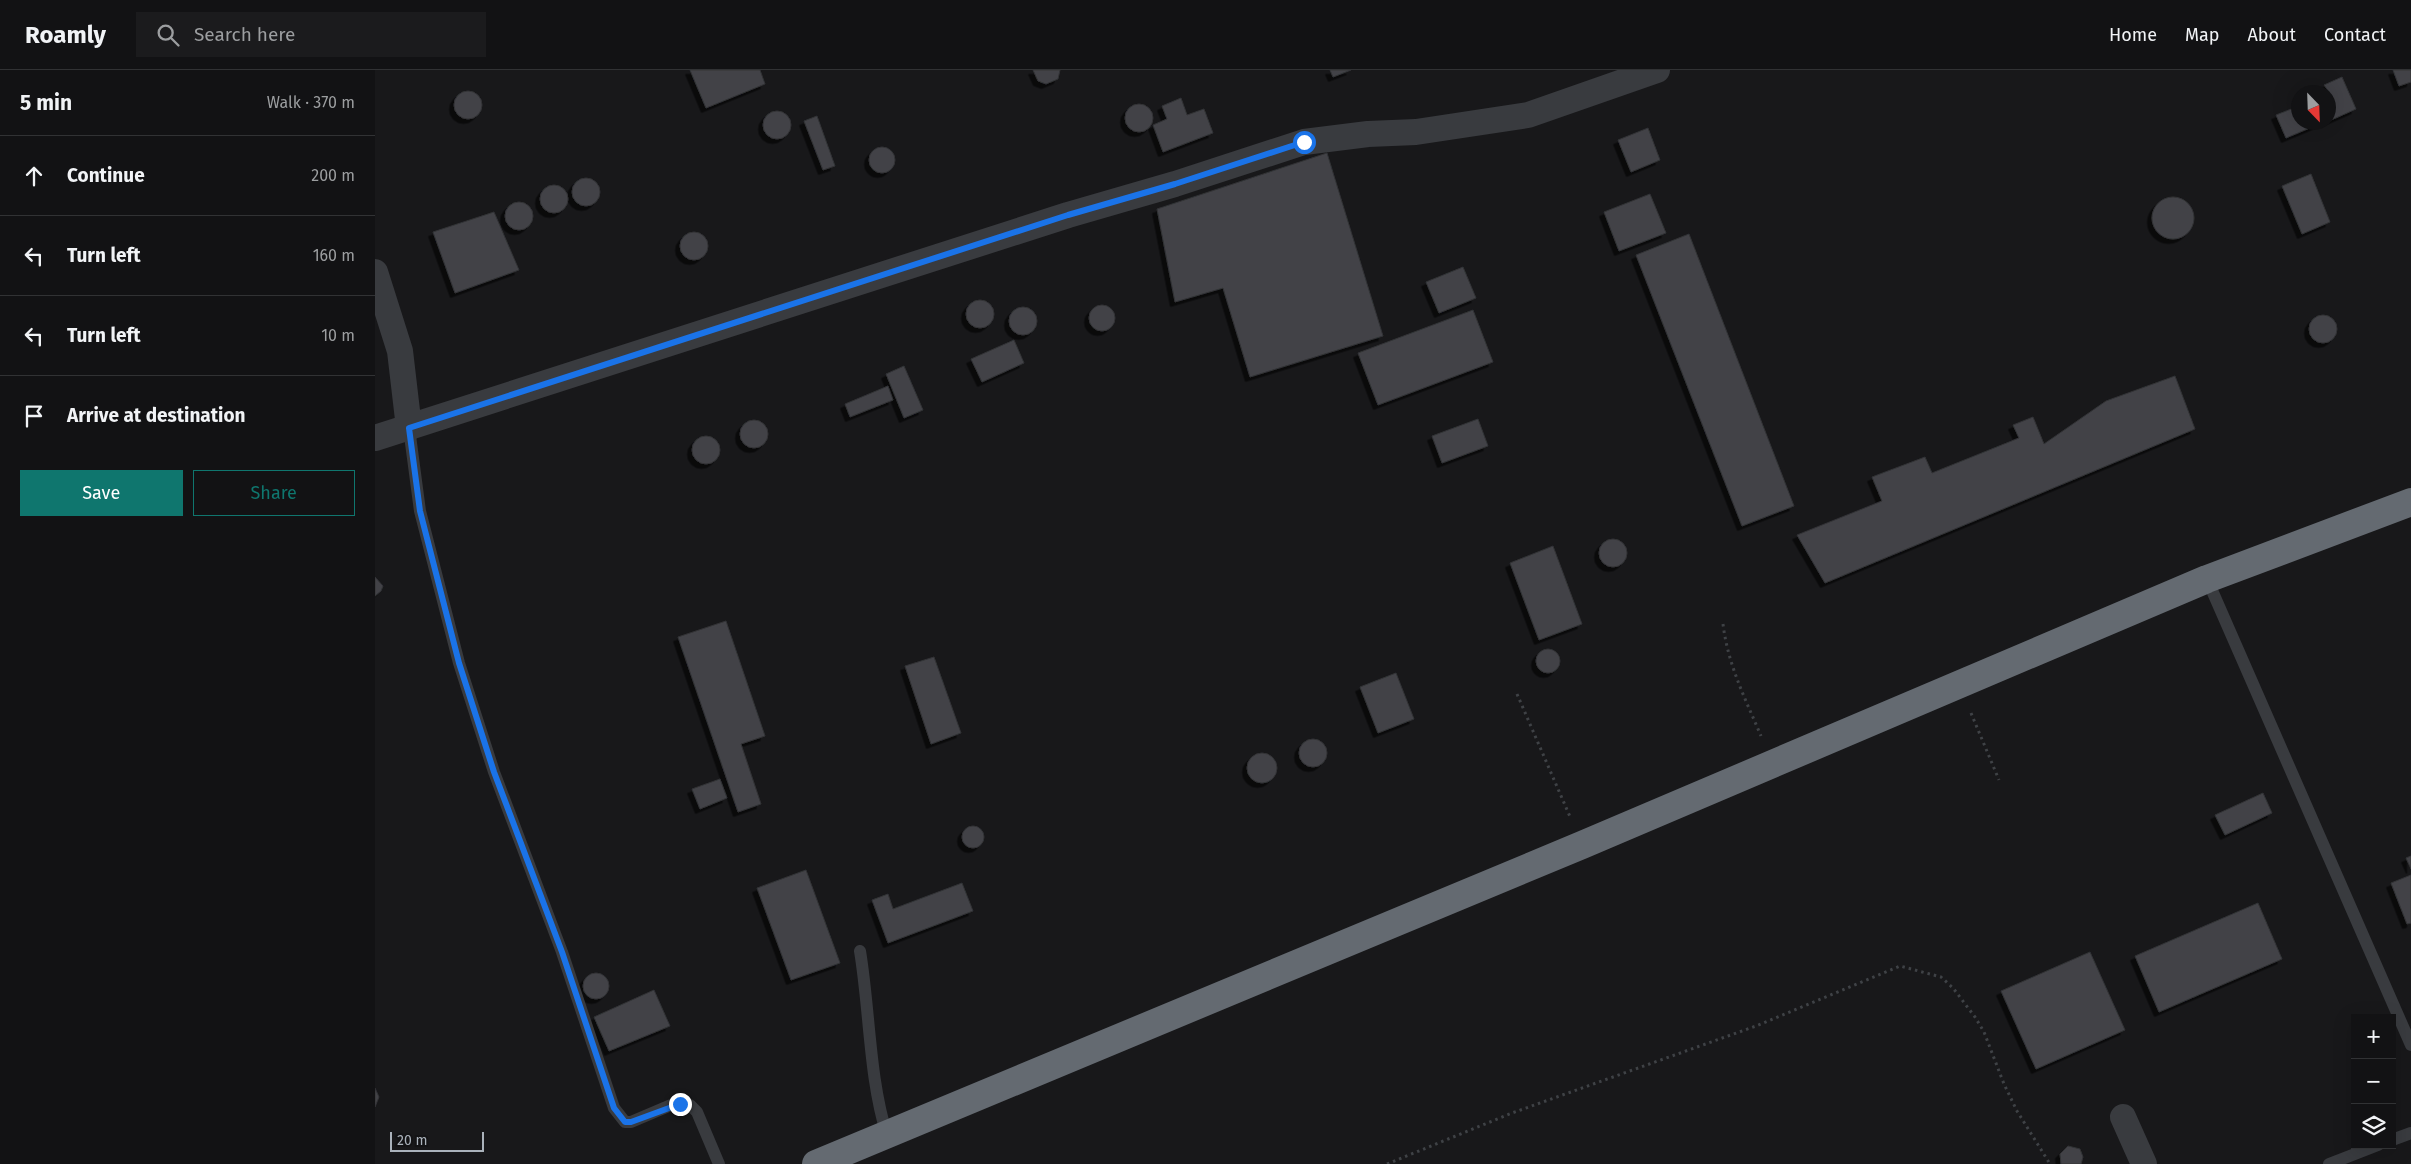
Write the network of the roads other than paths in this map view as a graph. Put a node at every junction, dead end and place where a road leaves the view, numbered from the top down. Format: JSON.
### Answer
{"nodes":[{"id":1,"x":1657,"y":70,"type":"edge"},
{"id":2,"x":375,"y":272,"type":"edge"},
{"id":3,"x":409,"y":428,"type":"junction"},
{"id":4,"x":375,"y":438,"type":"edge"},
{"id":5,"x":2411,"y":502,"type":"edge"},
{"id":6,"x":2207,"y":579,"type":"junction"},
{"id":7,"x":860,"y":952,"type":"dead end"},
{"id":8,"x":2411,"y":1045,"type":"edge"},
{"id":9,"x":2123,"y":1117,"type":"dead end"},
{"id":10,"x":2411,"y":1133,"type":"edge"},
{"id":11,"x":887,"y":1136,"type":"junction"},
{"id":12,"x":2396,"y":1139,"type":"edge"},
{"id":13,"x":2368,"y":1149,"type":"edge"},
{"id":14,"x":719,"y":1164,"type":"edge"},
{"id":15,"x":816,"y":1164,"type":"edge"},
{"id":16,"x":2144,"y":1164,"type":"edge"},
{"id":17,"x":2329,"y":1164,"type":"edge"}],
"edges":[{"from":1,"to":3,"type":"street"},
{"from":2,"to":3,"type":"street"},
{"from":3,"to":4,"type":"street"},
{"from":3,"to":14,"type":"lane"},
{"from":5,"to":6,"type":"highway"},
{"from":6,"to":8,"type":"lane"},
{"from":6,"to":11,"type":"highway"},
{"from":7,"to":11,"type":"lane"},
{"from":9,"to":16,"type":"street"},
{"from":10,"to":12,"type":"lane"},
{"from":11,"to":15,"type":"highway"},
{"from":13,"to":17,"type":"lane"}]}
